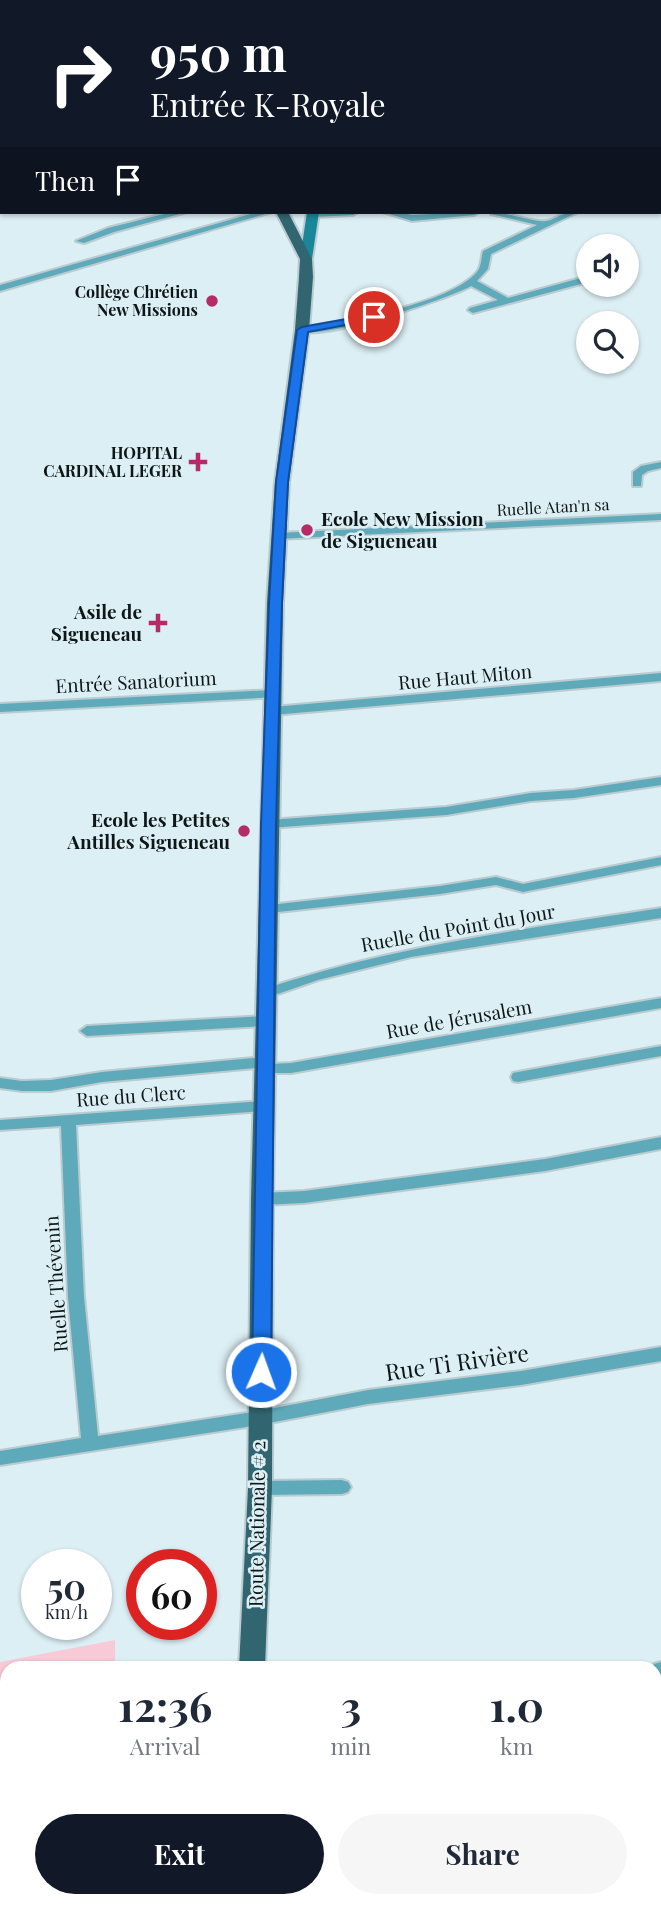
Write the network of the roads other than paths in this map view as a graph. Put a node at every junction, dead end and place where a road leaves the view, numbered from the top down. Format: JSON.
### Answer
{"nodes":[{"id":1,"x":175,"y":214,"type":"edge"},
{"id":2,"x":189,"y":214,"type":"edge"},
{"id":3,"x":260,"y":214,"type":"edge"},
{"id":4,"x":283,"y":214,"type":"edge"},
{"id":5,"x":313,"y":214,"type":"edge"},
{"id":6,"x":396,"y":214,"type":"edge"},
{"id":7,"x":453,"y":214,"type":"edge"},
{"id":8,"x":502,"y":214,"type":"edge"},
{"id":9,"x":569,"y":214,"type":"edge"},
{"id":10,"x":546,"y":225,"type":"junction"},
{"id":11,"x":107,"y":233,"type":"junction"},
{"id":12,"x":81,"y":241,"type":"dead end"},
{"id":13,"x":306,"y":259,"type":"junction"},
{"id":14,"x":470,"y":281,"type":"junction"},
{"id":15,"x":576,"y":282,"type":"edge"},
{"id":16,"x":0,"y":288,"type":"edge"},
{"id":17,"x":505,"y":300,"type":"junction"},
{"id":18,"x":473,"y":310,"type":"dead end"},
{"id":19,"x":302,"y":330,"type":"junction"},
{"id":20,"x":661,"y":465,"type":"edge"},
{"id":21,"x":637,"y":484,"type":"dead end"},
{"id":22,"x":661,"y":517,"type":"edge"},
{"id":23,"x":278,"y":536,"type":"junction"},
{"id":24,"x":661,"y":677,"type":"edge"},
{"id":25,"x":273,"y":702,"type":"junction"},
{"id":26,"x":0,"y":708,"type":"edge"},
{"id":27,"x":661,"y":781,"type":"edge"},
{"id":28,"x":269,"y":824,"type":"junction"},
{"id":29,"x":661,"y":861,"type":"edge"},
{"id":30,"x":269,"y":909,"type":"junction"},
{"id":31,"x":661,"y":914,"type":"edge"},
{"id":32,"x":266,"y":993,"type":"junction"},
{"id":33,"x":661,"y":1003,"type":"edge"},
{"id":34,"x":265,"y":1021,"type":"junction"},
{"id":35,"x":87,"y":1031,"type":"dead end"},
{"id":36,"x":661,"y":1051,"type":"edge"},
{"id":37,"x":264,"y":1066,"type":"junction"},
{"id":38,"x":518,"y":1077,"type":"dead end"},
{"id":39,"x":0,"y":1083,"type":"edge"},
{"id":40,"x":264,"y":1106,"type":"junction"},
{"id":41,"x":68,"y":1120,"type":"junction"},
{"id":42,"x":0,"y":1125,"type":"edge"},
{"id":43,"x":661,"y":1143,"type":"edge"},
{"id":44,"x":262,"y":1199,"type":"junction"},
{"id":45,"x":661,"y":1354,"type":"edge"},
{"id":46,"x":259,"y":1418,"type":"junction"},
{"id":47,"x":90,"y":1444,"type":"junction"},
{"id":48,"x":0,"y":1458,"type":"edge"},
{"id":49,"x":342,"y":1487,"type":"dead end"},
{"id":50,"x":260,"y":1488,"type":"junction"},
{"id":51,"x":252,"y":1661,"type":"edge"}],
"edges":[{"from":1,"to":11,"type":"street"},
{"from":2,"to":11,"type":"street"},
{"from":3,"to":16,"type":"street"},
{"from":4,"to":13,"type":"main road"},
{"from":5,"to":13,"type":"main road"},
{"from":6,"to":7,"type":"street"},
{"from":8,"to":10,"type":"street"},
{"from":9,"to":10,"type":"street"},
{"from":10,"to":14,"type":"street"},
{"from":11,"to":12,"type":"street"},
{"from":13,"to":19,"type":"main road","name":"Route Nationale # 2"},
{"from":14,"to":17,"type":"street"},
{"from":14,"to":19,"type":"street"},
{"from":15,"to":17,"type":"street"},
{"from":17,"to":18,"type":"street"},
{"from":19,"to":23,"type":"main road","name":"Route Nationale # 2"},
{"from":20,"to":21,"type":"street"},
{"from":22,"to":23,"type":"street","name":"Ruelle Atan'n sa"},
{"from":23,"to":25,"type":"main road","name":"Route Nationale # 2"},
{"from":24,"to":25,"type":"street","name":"Rue Haut Miton"},
{"from":25,"to":26,"type":"street","name":"Entrée Sanatorium"},
{"from":25,"to":28,"type":"main road","name":"Route Nationale # 2"},
{"from":27,"to":28,"type":"street"},
{"from":28,"to":30,"type":"main road","name":"Route Nationale # 2"},
{"from":29,"to":30,"type":"street"},
{"from":30,"to":32,"type":"main road","name":"Route Nationale # 2"},
{"from":31,"to":32,"type":"street","name":"Ruelle du Point du Jour"},
{"from":32,"to":34,"type":"main road","name":"Route Nationale # 2"},
{"from":33,"to":37,"type":"street","name":"Rue de Jérusalem"},
{"from":34,"to":35,"type":"street"},
{"from":34,"to":37,"type":"main road","name":"Route Nationale # 2"},
{"from":36,"to":38,"type":"street"},
{"from":37,"to":39,"type":"street","name":"Rue de Jérusalem"},
{"from":37,"to":40,"type":"main road","name":"Route Nationale # 2"},
{"from":40,"to":41,"type":"street","name":"Rue du Clerc"},
{"from":40,"to":44,"type":"main road","name":"Route Nationale # 2"},
{"from":41,"to":42,"type":"street","name":"Rue du Clerc"},
{"from":41,"to":47,"type":"street","name":"Ruelle Thévenin"},
{"from":43,"to":44,"type":"street"},
{"from":44,"to":46,"type":"main road","name":"Route Nationale # 2"},
{"from":45,"to":46,"type":"street","name":"Rue Ti Rivière"},
{"from":46,"to":47,"type":"street","name":"Rue Ti Rivière"},
{"from":46,"to":50,"type":"main road","name":"Route Nationale # 2"},
{"from":47,"to":48,"type":"street","name":"Rue Ti Rivière"},
{"from":49,"to":50,"type":"street"},
{"from":50,"to":51,"type":"main road","name":"Route Nationale # 2"}]}
